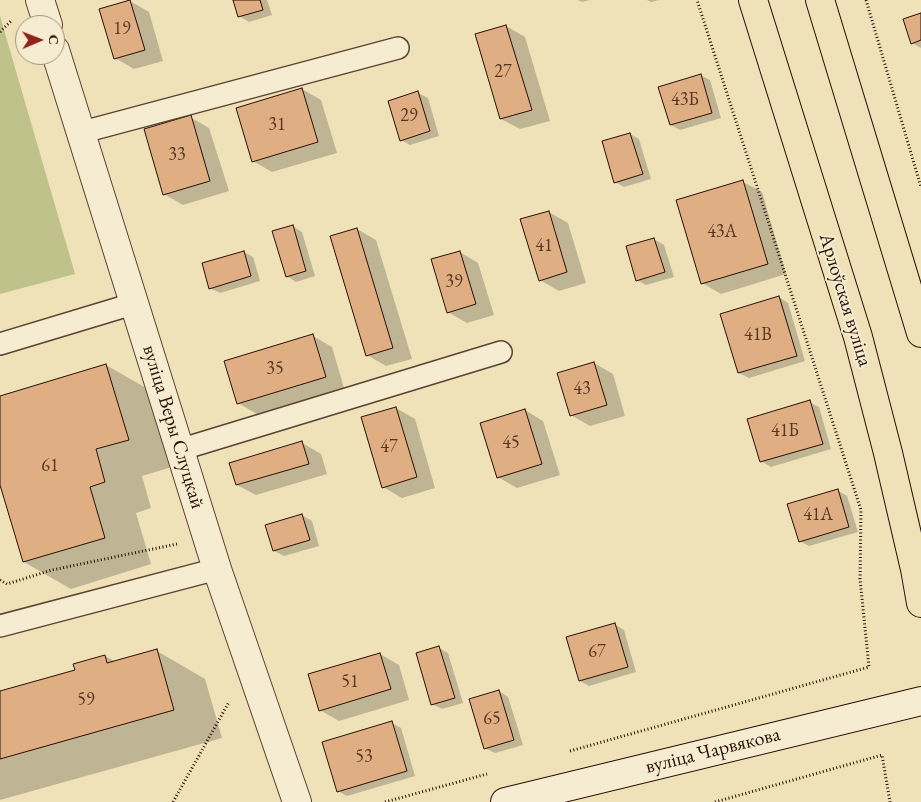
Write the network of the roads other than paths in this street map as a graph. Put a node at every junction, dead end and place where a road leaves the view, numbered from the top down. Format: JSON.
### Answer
{"nodes":[{"id":1,"x":40,"y":0,"type":"edge"},
{"id":2,"x":753,"y":0,"type":"edge"},
{"id":3,"x":820,"y":0,"type":"edge"},
{"id":4,"x":45,"y":15,"type":"edge"},
{"id":5,"x":398,"y":48,"type":"dead end"},
{"id":6,"x":59,"y":65,"type":"edge"},
{"id":7,"x":79,"y":133,"type":"junction"},
{"id":8,"x":136,"y":303,"type":"junction"},
{"id":9,"x":921,"y":332,"type":"edge"},
{"id":10,"x":0,"y":344,"type":"edge"},
{"id":11,"x":501,"y":352,"type":"dead end"},
{"id":12,"x":179,"y":450,"type":"junction"},
{"id":13,"x":208,"y":571,"type":"junction"},
{"id":14,"x":921,"y":603,"type":"edge"},
{"id":15,"x":0,"y":626,"type":"edge"},
{"id":16,"x":921,"y":701,"type":"edge"},
{"id":17,"x":297,"y":802,"type":"edge"},
{"id":18,"x":505,"y":802,"type":"edge"}],
"edges":[{"from":1,"to":4,"type":"street"},
{"from":2,"to":14,"type":"main road","name":"Арлоўская вуліца"},
{"from":3,"to":9,"type":"main road"},
{"from":5,"to":7,"type":"lane"},
{"from":6,"to":7,"type":"street","name":"вуліца Веры Слуцкай"},
{"from":7,"to":8,"type":"street","name":"вуліца Веры Слуцкай"},
{"from":8,"to":10,"type":"lane"},
{"from":8,"to":12,"type":"street","name":"вуліца Веры Слуцкай"},
{"from":11,"to":12,"type":"lane"},
{"from":12,"to":13,"type":"street","name":"вуліца Веры Слуцкай"},
{"from":13,"to":15,"type":"lane"},
{"from":13,"to":17,"type":"street","name":"вуліца Веры Слуцкай"},
{"from":16,"to":18,"type":"street","name":"вуліца Чарвякова"}]}
